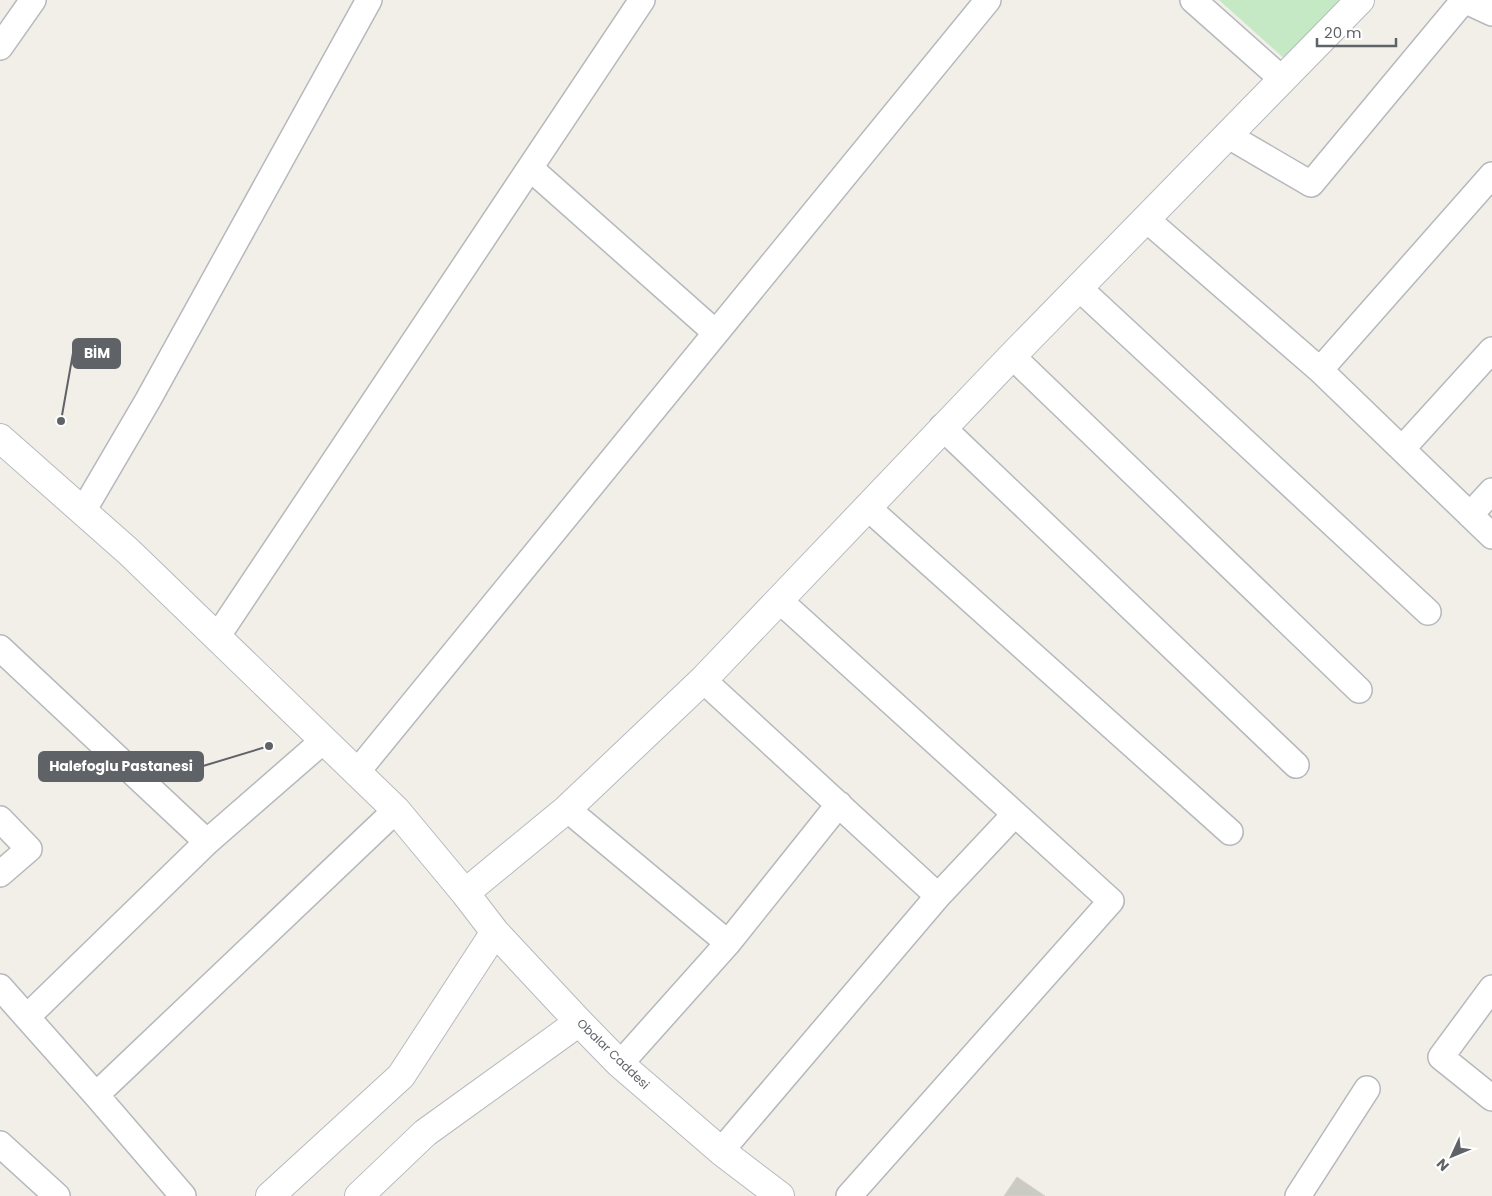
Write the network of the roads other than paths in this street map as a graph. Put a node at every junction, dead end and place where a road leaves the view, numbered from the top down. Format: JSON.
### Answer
{"nodes":[{"id":1,"x":32,"y":0,"type":"edge"},
{"id":2,"x":369,"y":0,"type":"edge"},
{"id":3,"x":642,"y":0,"type":"edge"},
{"id":4,"x":988,"y":0,"type":"edge"},
{"id":5,"x":1193,"y":0,"type":"edge"},
{"id":6,"x":1360,"y":0,"type":"edge"},
{"id":7,"x":1492,"y":13,"type":"edge"},
{"id":8,"x":0,"y":47,"type":"edge"},
{"id":9,"x":1282,"y":78,"type":"junction"},
{"id":10,"x":1227,"y":135,"type":"junction"},
{"id":11,"x":530,"y":168,"type":"junction"},
{"id":12,"x":1492,"y":175,"type":"edge"},
{"id":13,"x":1146,"y":219,"type":"junction"},
{"id":14,"x":1079,"y":288,"type":"junction"},
{"id":15,"x":716,"y":333,"type":"junction"},
{"id":16,"x":1492,"y":350,"type":"edge"},
{"id":17,"x":1012,"y":356,"type":"junction"},
{"id":18,"x":1320,"y":370,"type":"junction"},
{"id":19,"x":942,"y":427,"type":"junction"},
{"id":20,"x":0,"y":438,"type":"edge"},
{"id":21,"x":1402,"y":449,"type":"junction"},
{"id":22,"x":1492,"y":491,"type":"edge"},
{"id":23,"x":867,"y":507,"type":"junction"},
{"id":24,"x":83,"y":511,"type":"junction"},
{"id":25,"x":1470,"y":515,"type":"junction"},
{"id":26,"x":1492,"y":536,"type":"edge"},
{"id":27,"x":778,"y":600,"type":"junction"},
{"id":28,"x":1428,"y":612,"type":"dead end"},
{"id":29,"x":217,"y":637,"type":"junction"},
{"id":30,"x":0,"y":648,"type":"edge"},
{"id":31,"x":703,"y":680,"type":"junction"},
{"id":32,"x":1359,"y":690,"type":"dead end"},
{"id":33,"x":324,"y":740,"type":"junction"},
{"id":34,"x":1296,"y":765,"type":"dead end"},
{"id":35,"x":356,"y":772,"type":"junction"},
{"id":36,"x":838,"y":804,"type":"junction"},
{"id":37,"x":567,"y":809,"type":"junction"},
{"id":38,"x":396,"y":810,"type":"junction"},
{"id":39,"x":1015,"y":814,"type":"junction"},
{"id":40,"x":0,"y":820,"type":"edge"},
{"id":41,"x":1230,"y":832,"type":"dead end"},
{"id":42,"x":207,"y":842,"type":"junction"},
{"id":43,"x":0,"y":874,"type":"edge"},
{"id":44,"x":465,"y":892,"type":"junction"},
{"id":45,"x":938,"y":896,"type":"junction"},
{"id":46,"x":496,"y":932,"type":"junction"},
{"id":47,"x":728,"y":943,"type":"junction"},
{"id":48,"x":0,"y":987,"type":"edge"},
{"id":49,"x":1492,"y":988,"type":"edge"},
{"id":50,"x":27,"y":1017,"type":"junction"},
{"id":51,"x":579,"y":1022,"type":"junction"},
{"id":52,"x":620,"y":1064,"type":"junction"},
{"id":53,"x":1367,"y":1089,"type":"dead end"},
{"id":54,"x":96,"y":1095,"type":"junction"},
{"id":55,"x":1492,"y":1098,"type":"edge"},
{"id":56,"x":0,"y":1144,"type":"edge"},
{"id":57,"x":721,"y":1151,"type":"junction"},
{"id":58,"x":57,"y":1196,"type":"edge"},
{"id":59,"x":183,"y":1196,"type":"edge"},
{"id":60,"x":270,"y":1196,"type":"edge"},
{"id":61,"x":359,"y":1196,"type":"edge"},
{"id":62,"x":780,"y":1196,"type":"edge"},
{"id":63,"x":848,"y":1196,"type":"edge"},
{"id":64,"x":1298,"y":1196,"type":"edge"}],
"edges":[{"from":1,"to":8,"type":"street"},
{"from":2,"to":24,"type":"street"},
{"from":3,"to":11,"type":"street"},
{"from":4,"to":15,"type":"street"},
{"from":5,"to":9,"type":"street"},
{"from":6,"to":9,"type":"main road"},
{"from":7,"to":10,"type":"street"},
{"from":9,"to":10,"type":"main road"},
{"from":10,"to":13,"type":"main road"},
{"from":11,"to":15,"type":"street"},
{"from":11,"to":29,"type":"street"},
{"from":12,"to":18,"type":"street"},
{"from":13,"to":14,"type":"main road"},
{"from":13,"to":18,"type":"street"},
{"from":14,"to":17,"type":"main road"},
{"from":14,"to":28,"type":"street"},
{"from":15,"to":35,"type":"street"},
{"from":16,"to":21,"type":"street"},
{"from":17,"to":19,"type":"main road"},
{"from":17,"to":32,"type":"street"},
{"from":18,"to":21,"type":"street"},
{"from":19,"to":23,"type":"main road"},
{"from":19,"to":34,"type":"street"},
{"from":20,"to":24,"type":"main road","name":"Obalar Caddesi"},
{"from":21,"to":25,"type":"street"},
{"from":22,"to":25,"type":"street"},
{"from":23,"to":27,"type":"main road"},
{"from":23,"to":41,"type":"street"},
{"from":24,"to":29,"type":"main road","name":"Obalar Caddesi"},
{"from":25,"to":26,"type":"street"},
{"from":27,"to":31,"type":"main road"},
{"from":27,"to":39,"type":"street"},
{"from":29,"to":33,"type":"main road","name":"Obalar Caddesi"},
{"from":30,"to":42,"type":"street"},
{"from":31,"to":36,"type":"street"},
{"from":31,"to":37,"type":"main road"},
{"from":33,"to":35,"type":"main road","name":"Obalar Caddesi"},
{"from":33,"to":42,"type":"street"},
{"from":35,"to":38,"type":"main road","name":"Obalar Caddesi"},
{"from":36,"to":45,"type":"street"},
{"from":36,"to":47,"type":"street"},
{"from":37,"to":44,"type":"main road"},
{"from":37,"to":47,"type":"street"},
{"from":38,"to":44,"type":"main road","name":"Obalar Caddesi"},
{"from":38,"to":54,"type":"street"},
{"from":39,"to":45,"type":"street"},
{"from":39,"to":63,"type":"street"},
{"from":40,"to":43,"type":"street"},
{"from":42,"to":50,"type":"street"},
{"from":44,"to":46,"type":"main road","name":"Obalar Caddesi"},
{"from":45,"to":57,"type":"street"},
{"from":46,"to":51,"type":"main road","name":"Obalar Caddesi"},
{"from":46,"to":60,"type":"main road"},
{"from":47,"to":52,"type":"street"},
{"from":48,"to":50,"type":"street"},
{"from":49,"to":55,"type":"street"},
{"from":50,"to":54,"type":"street"},
{"from":51,"to":52,"type":"main road","name":"Obalar Caddesi"},
{"from":51,"to":61,"type":"main road"},
{"from":52,"to":57,"type":"main road","name":"Obalar Caddesi"},
{"from":53,"to":64,"type":"street"},
{"from":54,"to":59,"type":"street"},
{"from":56,"to":58,"type":"street"},
{"from":57,"to":62,"type":"main road","name":"Obalar Caddesi"}]}
